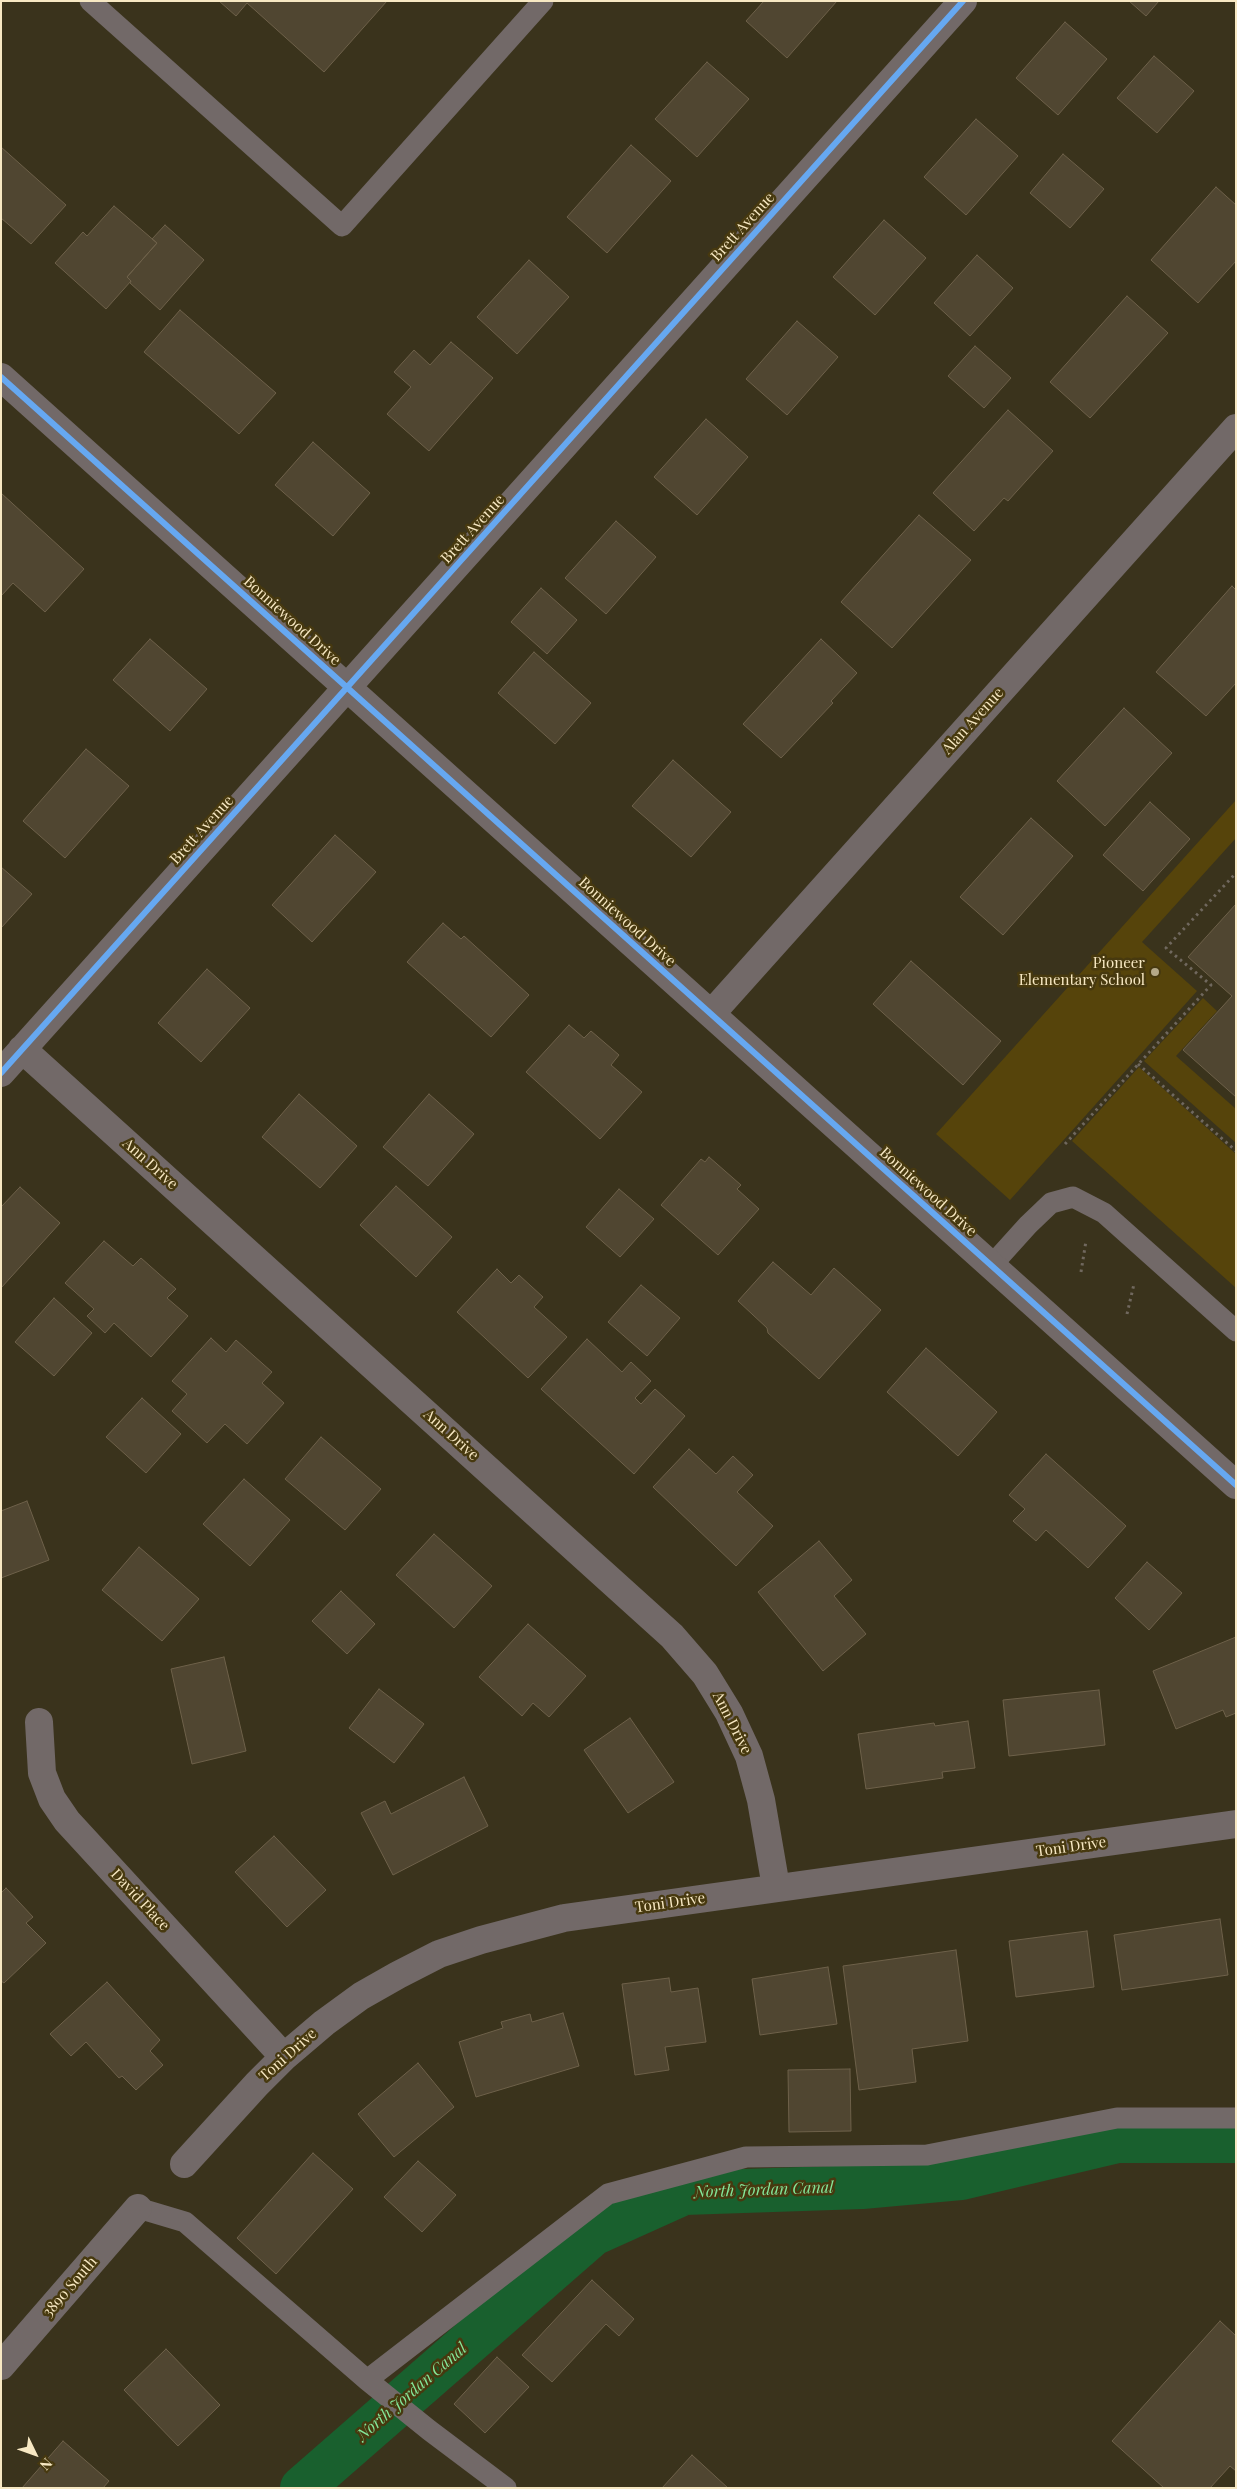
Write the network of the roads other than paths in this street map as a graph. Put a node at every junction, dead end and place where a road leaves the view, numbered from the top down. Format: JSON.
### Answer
{"nodes":[{"id":1,"x":90,"y":1,"type":"edge"},
{"id":2,"x":543,"y":1,"type":"edge"},
{"id":3,"x":963,"y":1,"type":"edge"},
{"id":4,"x":1,"y":376,"type":"edge"},
{"id":5,"x":1236,"y":428,"type":"edge"},
{"id":6,"x":348,"y":687,"type":"junction"},
{"id":7,"x":711,"y":1014,"type":"junction"},
{"id":8,"x":22,"y":1050,"type":"junction"},
{"id":9,"x":1,"y":1073,"type":"edge"},
{"id":10,"x":991,"y":1266,"type":"junction"},
{"id":11,"x":1236,"y":1331,"type":"edge"},
{"id":12,"x":1236,"y":1486,"type":"edge"},
{"id":13,"x":39,"y":1722,"type":"dead end"},
{"id":14,"x":1236,"y":1824,"type":"edge"},
{"id":15,"x":776,"y":1887,"type":"junction"},
{"id":16,"x":284,"y":2057,"type":"junction"},
{"id":17,"x":1236,"y":2118,"type":"edge"},
{"id":18,"x":184,"y":2164,"type":"dead end"},
{"id":19,"x":138,"y":2208,"type":"joint"},
{"id":20,"x":1,"y":2366,"type":"edge"},
{"id":21,"x":367,"y":2380,"type":"junction"},
{"id":22,"x":506,"y":2488,"type":"edge"}],
"edges":[{"from":1,"to":2,"type":"lane"},
{"from":3,"to":6,"type":"street","name":"Brett Avenue"},
{"from":4,"to":6,"type":"street","name":"Bonniewood Drive"},
{"from":5,"to":7,"type":"street","name":"Alan Avenue"},
{"from":6,"to":7,"type":"street","name":"Bonniewood Drive"},
{"from":6,"to":8,"type":"street","name":"Brett Avenue"},
{"from":7,"to":10,"type":"street","name":"Bonniewood Drive"},
{"from":8,"to":9,"type":"street","name":"Brett Avenue"},
{"from":8,"to":15,"type":"street","name":"Ann Drive"},
{"from":10,"to":11,"type":"lane"},
{"from":10,"to":12,"type":"street","name":"Bonniewood Drive"},
{"from":13,"to":16,"type":"street","name":"David Place"},
{"from":14,"to":15,"type":"street","name":"Toni Drive"},
{"from":15,"to":16,"type":"street","name":"Toni Drive"},
{"from":16,"to":18,"type":"street","name":"Toni Drive"},
{"from":17,"to":21,"type":"lane"},
{"from":19,"to":20,"type":"street","name":"3890 South"},
{"from":19,"to":21,"type":"lane"},
{"from":21,"to":22,"type":"lane"}]}
